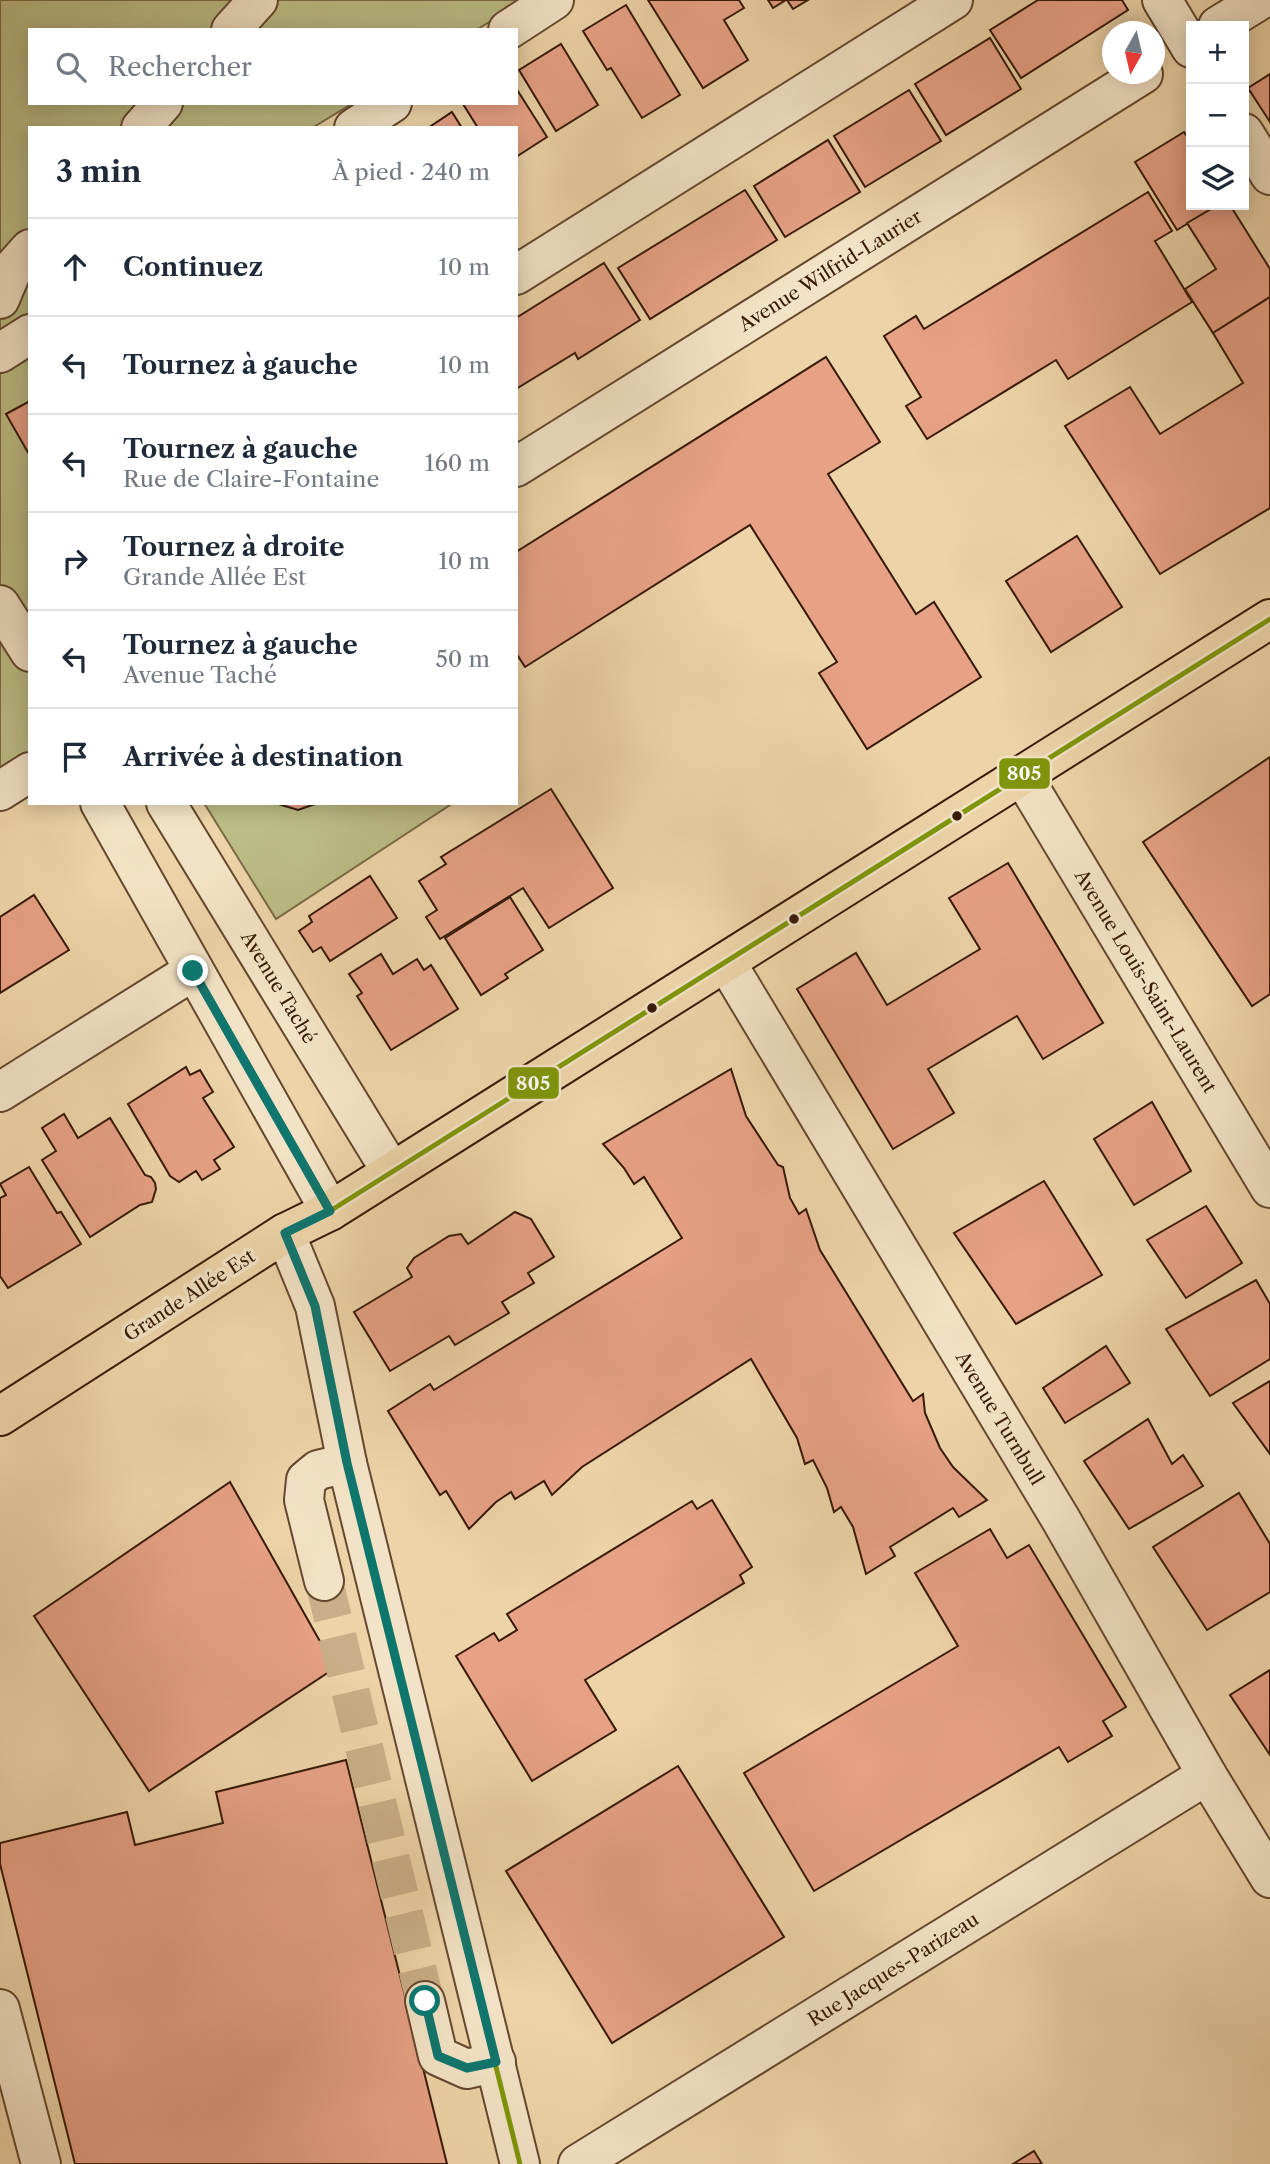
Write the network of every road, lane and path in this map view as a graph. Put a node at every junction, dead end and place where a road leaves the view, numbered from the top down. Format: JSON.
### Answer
{"nodes":[{"id":1,"x":258,"y":0,"type":"edge"},
{"id":2,"x":554,"y":0,"type":"edge"},
{"id":3,"x":953,"y":0,"type":"edge"},
{"id":4,"x":1162,"y":0,"type":"edge"},
{"id":5,"x":1260,"y":0,"type":"edge"},
{"id":6,"x":1227,"y":21,"type":"edge"},
{"id":7,"x":1186,"y":27,"type":"edge"},
{"id":8,"x":232,"y":28,"type":"edge"},
{"id":9,"x":511,"y":28,"type":"edge"},
{"id":10,"x":1186,"y":47,"type":"edge"},
{"id":11,"x":1165,"y":60,"type":"edge"},
{"id":12,"x":1127,"y":84,"type":"edge"},
{"id":13,"x":161,"y":105,"type":"edge"},
{"id":14,"x":389,"y":105,"type":"edge"},
{"id":15,"x":143,"y":126,"type":"edge"},
{"id":16,"x":357,"y":126,"type":"edge"},
{"id":17,"x":1249,"y":141,"type":"edge"},
{"id":18,"x":1270,"y":175,"type":"edge"},
{"id":19,"x":28,"y":251,"type":"edge"},
{"id":20,"x":518,"y":274,"type":"edge"},
{"id":21,"x":0,"y":299,"type":"edge"},
{"id":22,"x":28,"y":335,"type":"edge"},
{"id":23,"x":0,"y":353,"type":"edge"},
{"id":24,"x":518,"y":466,"type":"edge"},
{"id":25,"x":0,"y":605,"type":"edge"},
{"id":26,"x":1270,"y":619,"type":"edge"},
{"id":27,"x":28,"y":649,"type":"edge"},
{"id":28,"x":28,"y":773,"type":"edge"},
{"id":29,"x":1023,"y":775,"type":"junction"},
{"id":30,"x":0,"y":791,"type":"edge"},
{"id":31,"x":101,"y":805,"type":"edge"},
{"id":32,"x":167,"y":805,"type":"edge"},
{"id":33,"x":726,"y":962,"type":"junction"},
{"id":34,"x":193,"y":971,"type":"junction"},
{"id":35,"x":0,"y":1092,"type":"edge"},
{"id":36,"x":391,"y":1171,"type":"junction"},
{"id":37,"x":1270,"y":1188,"type":"edge"},
{"id":38,"x":330,"y":1211,"type":"junction"},
{"id":39,"x":285,"y":1233,"type":"junction"},
{"id":40,"x":0,"y":1416,"type":"edge"},
{"id":41,"x":347,"y":1463,"type":"junction"},
{"id":42,"x":324,"y":1581,"type":"tunnel mouth"},
{"id":43,"x":1207,"y":1774,"type":"junction"},
{"id":44,"x":1270,"y":1878,"type":"edge"},
{"id":45,"x":425,"y":2001,"type":"tunnel mouth"},
{"id":46,"x":0,"y":2009,"type":"edge"},
{"id":47,"x":496,"y":2062,"type":"junction"},
{"id":48,"x":619,"y":2153,"type":"edge"},
{"id":49,"x":41,"y":2164,"type":"edge"},
{"id":50,"x":520,"y":2164,"type":"edge"},
{"id":51,"x":578,"y":2164,"type":"edge"}],
"edges":[{"from":1,"to":8,"type":"street"},
{"from":2,"to":9,"type":"street"},
{"from":3,"to":20,"type":"street"},
{"from":4,"to":7,"type":"street"},
{"from":5,"to":6,"type":"street"},
{"from":10,"to":11,"type":"street"},
{"from":12,"to":24,"type":"street","name":"Avenue Wilfrid-Laurier"},
{"from":13,"to":15,"type":"street"},
{"from":14,"to":16,"type":"street"},
{"from":17,"to":18,"type":"street"},
{"from":19,"to":21,"type":"street"},
{"from":22,"to":23,"type":"street"},
{"from":25,"to":27,"type":"street"},
{"from":26,"to":29,"type":"main road","name":"Grande Allée Est"},
{"from":28,"to":30,"type":"street"},
{"from":29,"to":33,"type":"main road","name":"Grande Allée Est"},
{"from":29,"to":37,"type":"street","name":"Avenue Louis-Saint-Laurent"},
{"from":31,"to":34,"type":"street"},
{"from":32,"to":36,"type":"street","name":"Avenue Taché"},
{"from":33,"to":36,"type":"main road","name":"Grande Allée Est"},
{"from":33,"to":43,"type":"street","name":"Avenue Turnbull"},
{"from":34,"to":35,"type":"street"},
{"from":34,"to":38,"type":"street"},
{"from":36,"to":38,"type":"main road","name":"Grande Allée Est"},
{"from":38,"to":39,"type":"main road","name":"Grande Allée Est"},
{"from":39,"to":40,"type":"main road","name":"Grande Allée Est"},
{"from":39,"to":41,"type":"street"},
{"from":41,"to":42,"type":"street"},
{"from":41,"to":47,"type":"street"},
{"from":43,"to":44,"type":"street","name":"Avenue Turnbull"},
{"from":43,"to":48,"type":"street","name":"Rue Jacques-Parizeau"},
{"from":45,"to":47,"type":"street"},
{"from":46,"to":49,"type":"street"},
{"from":47,"to":50,"type":"street"},
{"from":48,"to":51,"type":"street","name":"Rue Jacques-Parizeau"}]}
